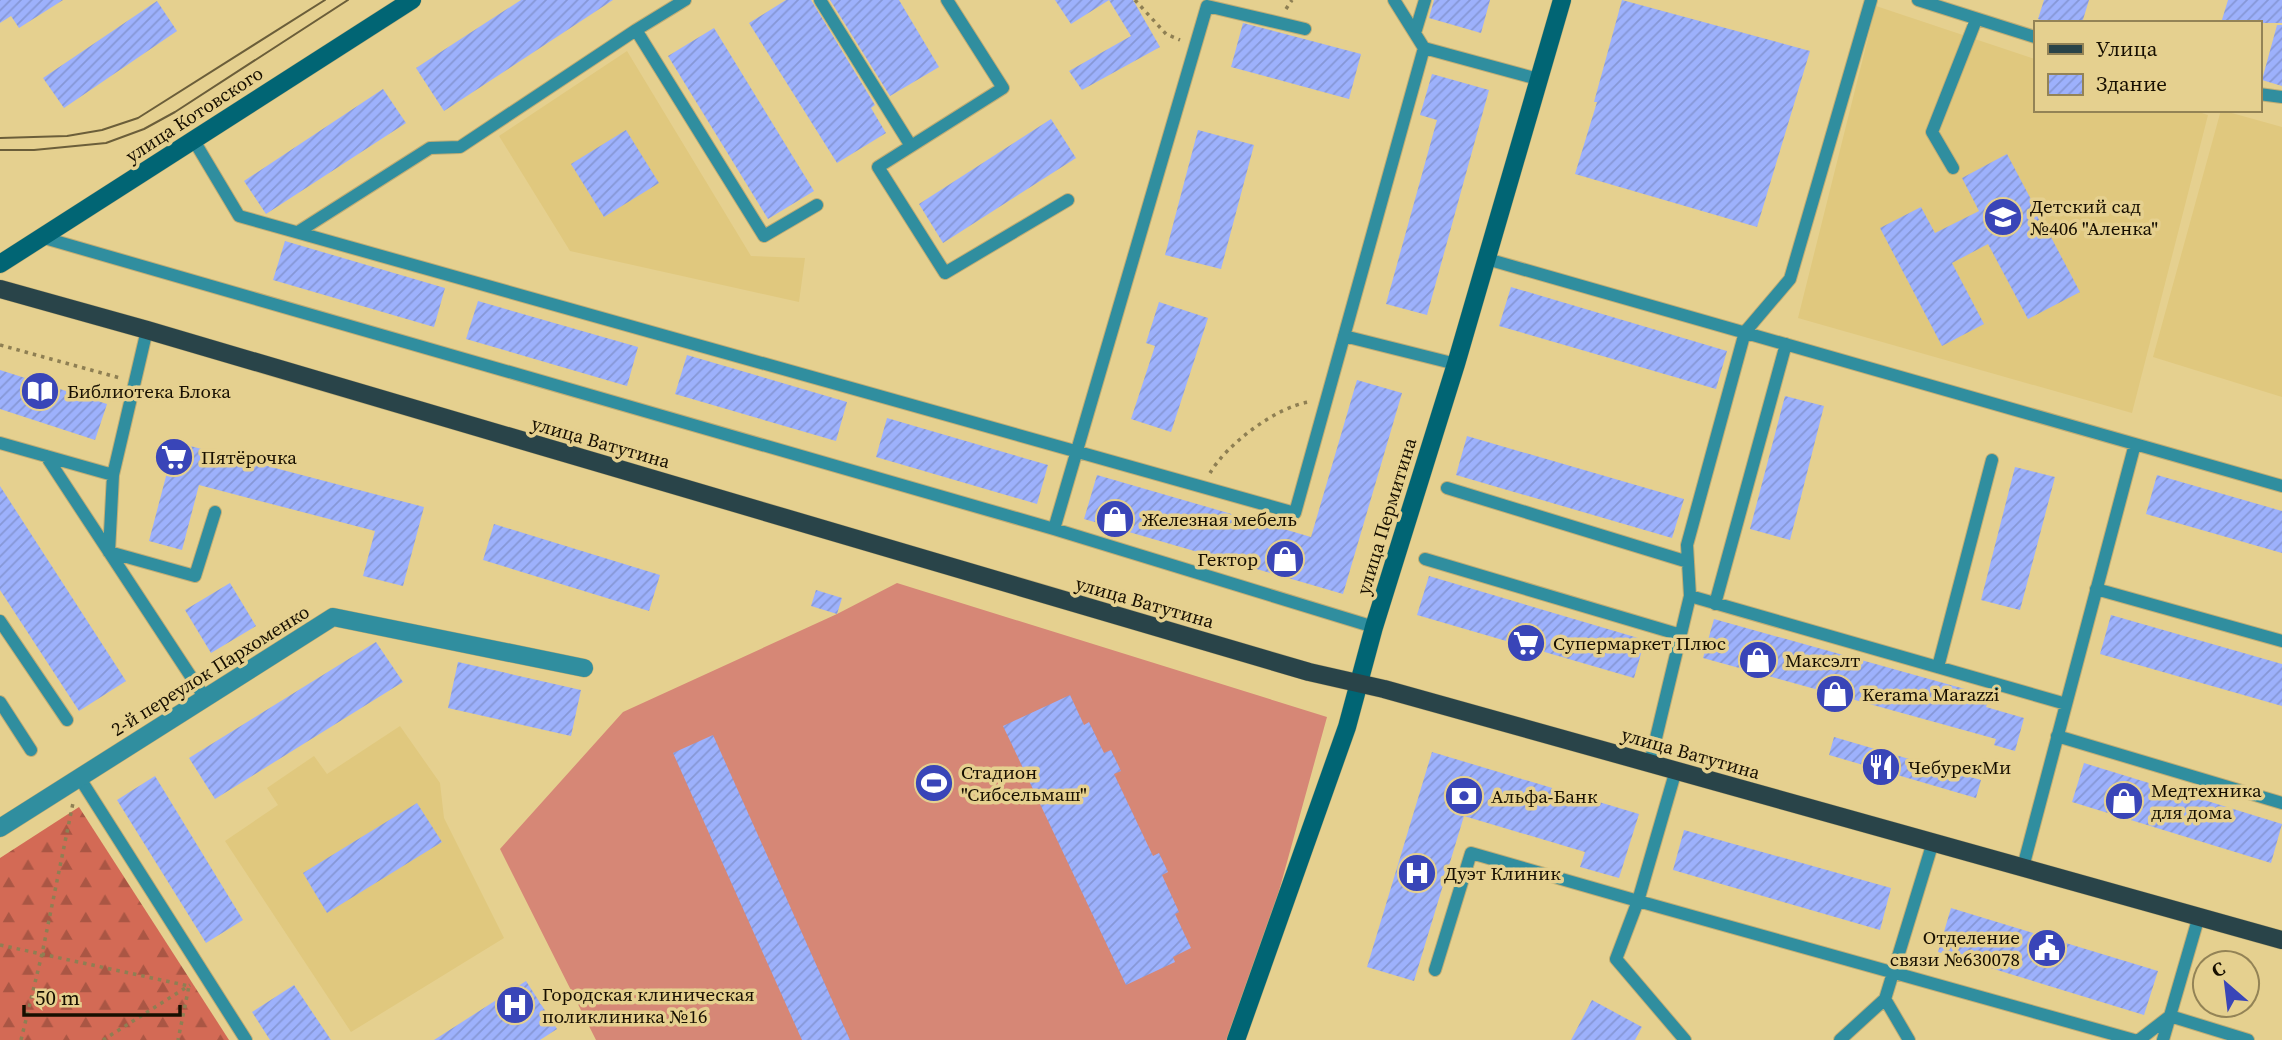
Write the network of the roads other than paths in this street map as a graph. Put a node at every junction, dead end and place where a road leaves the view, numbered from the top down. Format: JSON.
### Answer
{"nodes":[{"id":1,"x":412,"y":0,"type":"edge"},
{"id":2,"x":685,"y":0,"type":"edge"},
{"id":3,"x":820,"y":0,"type":"edge"},
{"id":4,"x":947,"y":0,"type":"edge"},
{"id":5,"x":1394,"y":0,"type":"edge"},
{"id":6,"x":1424,"y":0,"type":"edge"},
{"id":7,"x":1562,"y":0,"type":"edge"},
{"id":8,"x":1871,"y":0,"type":"edge"},
{"id":9,"x":1918,"y":0,"type":"edge"},
{"id":10,"x":1976,"y":20,"type":"junction"},
{"id":11,"x":1305,"y":29,"type":"dead end"},
{"id":12,"x":636,"y":30,"type":"junction"},
{"id":13,"x":1415,"y":33,"type":"junction"},
{"id":14,"x":2034,"y":37,"type":"edge"},
{"id":15,"x":1424,"y":48,"type":"junction"},
{"id":16,"x":1538,"y":79,"type":"junction"},
{"id":17,"x":2261,"y":94,"type":"edge"},
{"id":18,"x":2282,"y":97,"type":"edge"},
{"id":19,"x":193,"y":139,"type":"junction"},
{"id":20,"x":911,"y":146,"type":"junction"},
{"id":21,"x":1953,"y":168,"type":"dead end"},
{"id":22,"x":1068,"y":200,"type":"dead end"},
{"id":23,"x":817,"y":205,"type":"dead end"},
{"id":24,"x":298,"y":232,"type":"junction"},
{"id":25,"x":41,"y":237,"type":"junction"},
{"id":26,"x":1487,"y":259,"type":"junction"},
{"id":27,"x":0,"y":264,"type":"edge"},
{"id":28,"x":0,"y":289,"type":"edge"},
{"id":29,"x":147,"y":330,"type":"junction"},
{"id":30,"x":1745,"y":332,"type":"junction"},
{"id":31,"x":1343,"y":336,"type":"junction"},
{"id":32,"x":1786,"y":344,"type":"junction"},
{"id":33,"x":1456,"y":364,"type":"junction"},
{"id":34,"x":0,"y":443,"type":"edge"},
{"id":35,"x":2135,"y":444,"type":"junction"},
{"id":36,"x":1078,"y":452,"type":"junction"},
{"id":37,"x":46,"y":456,"type":"junction"},
{"id":38,"x":1992,"y":460,"type":"dead end"},
{"id":39,"x":113,"y":475,"type":"junction"},
{"id":40,"x":2282,"y":486,"type":"edge"},
{"id":41,"x":1447,"y":488,"type":"dead end"},
{"id":42,"x":215,"y":512,"type":"dead end"},
{"id":43,"x":1054,"y":530,"type":"junction"},
{"id":44,"x":109,"y":552,"type":"junction"},
{"id":45,"x":1425,"y":559,"type":"dead end"},
{"id":46,"x":1688,"y":562,"type":"junction"},
{"id":47,"x":2096,"y":589,"type":"junction"},
{"id":48,"x":1690,"y":596,"type":"junction"},
{"id":49,"x":1715,"y":604,"type":"junction"},
{"id":50,"x":0,"y":621,"type":"edge"},
{"id":51,"x":1374,"y":626,"type":"junction"},
{"id":52,"x":1681,"y":635,"type":"junction"},
{"id":53,"x":2282,"y":641,"type":"edge"},
{"id":54,"x":1938,"y":667,"type":"junction"},
{"id":55,"x":583,"y":668,"type":"dead end"},
{"id":56,"x":1359,"y":683,"type":"junction"},
{"id":57,"x":205,"y":698,"type":"junction"},
{"id":58,"x":0,"y":702,"type":"edge"},
{"id":59,"x":2066,"y":704,"type":"junction"},
{"id":60,"x":67,"y":720,"type":"dead end"},
{"id":61,"x":2057,"y":736,"type":"junction"},
{"id":62,"x":31,"y":750,"type":"dead end"},
{"id":63,"x":1650,"y":763,"type":"junction"},
{"id":64,"x":1676,"y":770,"type":"junction"},
{"id":65,"x":79,"y":777,"type":"junction"},
{"id":66,"x":2282,"y":803,"type":"edge"},
{"id":67,"x":0,"y":828,"type":"edge"},
{"id":68,"x":1933,"y":842,"type":"junction"},
{"id":69,"x":2023,"y":867,"type":"junction"},
{"id":70,"x":1638,"y":901,"type":"junction"},
{"id":71,"x":2199,"y":916,"type":"junction"},
{"id":72,"x":2282,"y":940,"type":"edge"},
{"id":73,"x":1435,"y":970,"type":"dead end"},
{"id":74,"x":1894,"y":972,"type":"junction"},
{"id":75,"x":1885,"y":999,"type":"junction"},
{"id":76,"x":2170,"y":1016,"type":"junction"},
{"id":77,"x":246,"y":1040,"type":"edge"},
{"id":78,"x":1236,"y":1040,"type":"edge"},
{"id":79,"x":1685,"y":1040,"type":"edge"},
{"id":80,"x":1840,"y":1040,"type":"edge"},
{"id":81,"x":1909,"y":1040,"type":"edge"},
{"id":82,"x":2136,"y":1040,"type":"edge"},
{"id":83,"x":2163,"y":1040,"type":"edge"},
{"id":84,"x":2248,"y":1040,"type":"edge"}],
"edges":[{"from":1,"to":19,"type":"street","name":"улица Котовского"},
{"from":2,"to":12,"type":"lane"},
{"from":3,"to":20,"type":"lane"},
{"from":4,"to":20,"type":"lane"},
{"from":5,"to":13,"type":"lane"},
{"from":6,"to":13,"type":"lane"},
{"from":7,"to":16,"type":"street","name":"улица Пермитина"},
{"from":8,"to":30,"type":"lane"},
{"from":9,"to":10,"type":"lane"},
{"from":10,"to":14,"type":"lane"},
{"from":10,"to":21,"type":"lane"},
{"from":11,"to":36,"type":"lane"},
{"from":12,"to":23,"type":"lane"},
{"from":12,"to":24,"type":"lane"},
{"from":13,"to":15,"type":"lane"},
{"from":15,"to":16,"type":"lane"},
{"from":15,"to":31,"type":"lane"},
{"from":16,"to":26,"type":"street","name":"улица Пермитина"},
{"from":17,"to":18,"type":"lane"},
{"from":19,"to":24,"type":"lane"},
{"from":19,"to":25,"type":"street","name":"улица Котовского"},
{"from":20,"to":22,"type":"lane"},
{"from":24,"to":36,"type":"lane"},
{"from":25,"to":27,"type":"street","name":"улица Котовского"},
{"from":25,"to":43,"type":"lane"},
{"from":26,"to":30,"type":"lane"},
{"from":26,"to":33,"type":"street","name":"улица Пермитина"},
{"from":28,"to":29,"type":"main road","name":"улица Ватутина"},
{"from":29,"to":39,"type":"lane"},
{"from":29,"to":56,"type":"main road","name":"улица Ватутина"},
{"from":30,"to":32,"type":"lane"},
{"from":30,"to":46,"type":"lane"},
{"from":31,"to":33,"type":"lane"},
{"from":31,"to":36,"type":"lane"},
{"from":32,"to":35,"type":"lane"},
{"from":32,"to":49,"type":"lane"},
{"from":33,"to":51,"type":"street","name":"улица Пермитина"},
{"from":34,"to":37,"type":"lane"},
{"from":35,"to":40,"type":"lane"},
{"from":35,"to":47,"type":"lane"},
{"from":36,"to":43,"type":"lane"},
{"from":37,"to":39,"type":"lane"},
{"from":37,"to":44,"type":"lane"},
{"from":38,"to":54,"type":"lane"},
{"from":39,"to":44,"type":"lane"},
{"from":41,"to":46,"type":"lane"},
{"from":42,"to":44,"type":"lane"},
{"from":43,"to":51,"type":"lane"},
{"from":44,"to":57,"type":"lane"},
{"from":45,"to":52,"type":"lane"},
{"from":46,"to":48,"type":"lane"},
{"from":47,"to":53,"type":"lane"},
{"from":47,"to":59,"type":"lane"},
{"from":48,"to":49,"type":"lane"},
{"from":48,"to":52,"type":"lane"},
{"from":49,"to":54,"type":"lane"},
{"from":50,"to":60,"type":"lane"},
{"from":51,"to":56,"type":"street","name":"улица Пермитина"},
{"from":52,"to":63,"type":"lane"},
{"from":54,"to":59,"type":"lane"},
{"from":55,"to":57,"type":"street","name":"2-й переулок Пархоменко"},
{"from":56,"to":63,"type":"main road","name":"улица Ватутина"},
{"from":56,"to":78,"type":"street","name":"улица Пермитина"},
{"from":57,"to":65,"type":"street","name":"2-й переулок Пархоменко"},
{"from":58,"to":62,"type":"lane"},
{"from":59,"to":61,"type":"lane"},
{"from":61,"to":66,"type":"lane"},
{"from":61,"to":69,"type":"lane"},
{"from":63,"to":64,"type":"main road","name":"улица Ватутина"},
{"from":64,"to":68,"type":"main road","name":"улица Ватутина"},
{"from":64,"to":70,"type":"lane"},
{"from":65,"to":67,"type":"street","name":"2-й переулок Пархоменко"},
{"from":65,"to":77,"type":"lane"},
{"from":68,"to":69,"type":"main road","name":"улица Ватутина"},
{"from":68,"to":74,"type":"lane"},
{"from":69,"to":71,"type":"main road","name":"улица Ватутина"},
{"from":70,"to":73,"type":"lane"},
{"from":70,"to":74,"type":"lane"},
{"from":70,"to":79,"type":"lane"},
{"from":71,"to":72,"type":"main road","name":"улица Ватутина"},
{"from":71,"to":76,"type":"lane"},
{"from":74,"to":75,"type":"lane"},
{"from":74,"to":82,"type":"lane"},
{"from":75,"to":80,"type":"lane"},
{"from":75,"to":81,"type":"lane"},
{"from":76,"to":82,"type":"lane"},
{"from":76,"to":83,"type":"lane"},
{"from":76,"to":84,"type":"lane"}]}
